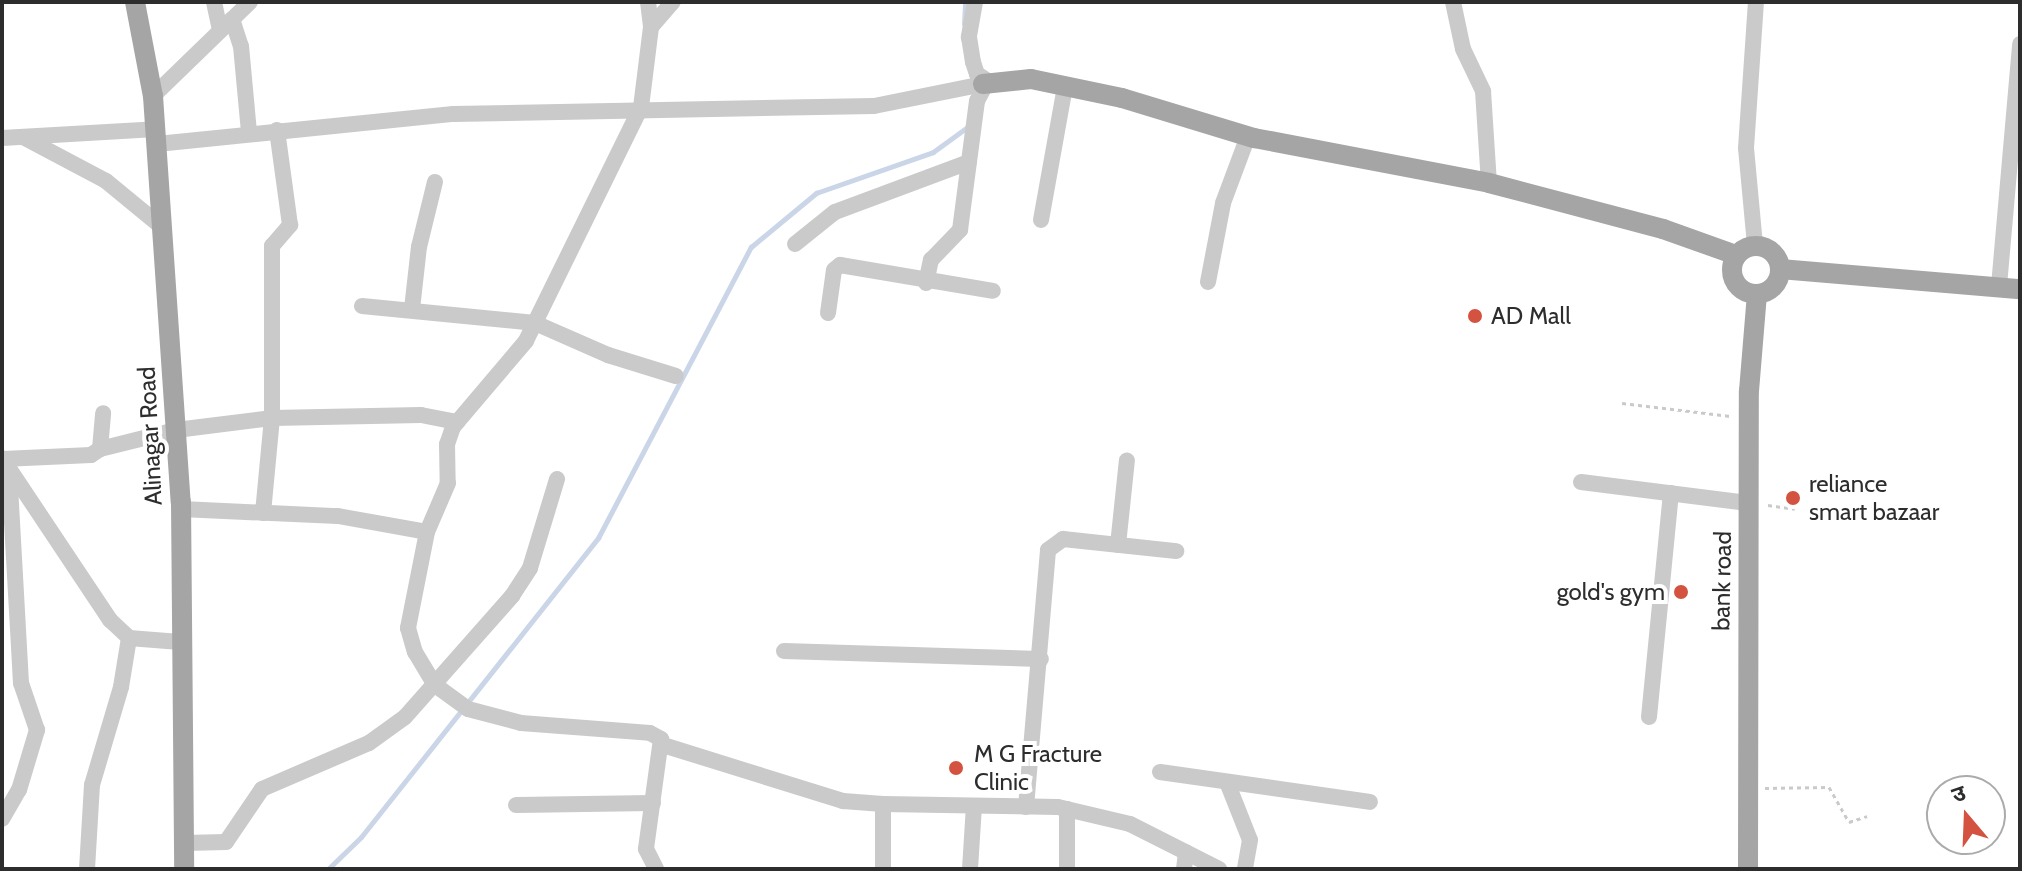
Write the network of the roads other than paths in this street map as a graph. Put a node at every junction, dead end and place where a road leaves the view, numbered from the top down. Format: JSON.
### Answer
{"nodes":[{"id":1,"x":135,"y":2,"type":"edge"},
{"id":2,"x":214,"y":2,"type":"edge"},
{"id":3,"x":250,"y":2,"type":"edge"},
{"id":4,"x":648,"y":2,"type":"edge"},
{"id":5,"x":673,"y":2,"type":"edge"},
{"id":6,"x":975,"y":2,"type":"edge"},
{"id":7,"x":1453,"y":2,"type":"edge"},
{"id":8,"x":1756,"y":2,"type":"edge"},
{"id":9,"x":226,"y":25,"type":"junction"},
{"id":10,"x":651,"y":27,"type":"junction"},
{"id":11,"x":2020,"y":44,"type":"edge"},
{"id":12,"x":983,"y":84,"type":"junction"},
{"id":13,"x":1065,"y":86,"type":"junction"},
{"id":14,"x":153,"y":96,"type":"junction"},
{"id":15,"x":641,"y":107,"type":"junction"},
{"id":16,"x":277,"y":130,"type":"junction"},
{"id":17,"x":249,"y":133,"type":"junction"},
{"id":18,"x":1248,"y":136,"type":"junction"},
{"id":19,"x":23,"y":137,"type":"junction"},
{"id":20,"x":156,"y":137,"type":"junction"},
{"id":21,"x":2,"y":138,"type":"edge"},
{"id":22,"x":969,"y":162,"type":"junction"},
{"id":23,"x":435,"y":182,"type":"dead end"},
{"id":24,"x":1489,"y":183,"type":"junction"},
{"id":25,"x":1041,"y":220,"type":"dead end"},
{"id":26,"x":162,"y":227,"type":"junction"},
{"id":27,"x":795,"y":244,"type":"dead end"},
{"id":28,"x":1755,"y":245,"type":"junction"},
{"id":29,"x":1736,"y":255,"type":"junction"},
{"id":30,"x":1780,"y":269,"type":"junction"},
{"id":31,"x":1208,"y":282,"type":"dead end"},
{"id":32,"x":926,"y":283,"type":"junction"},
{"id":33,"x":1999,"y":286,"type":"junction"},
{"id":34,"x":2020,"y":289,"type":"edge"},
{"id":35,"x":993,"y":291,"type":"dead end"},
{"id":36,"x":1757,"y":294,"type":"junction"},
{"id":37,"x":362,"y":306,"type":"dead end"},
{"id":38,"x":412,"y":309,"type":"junction"},
{"id":39,"x":828,"y":313,"type":"dead end"},
{"id":40,"x":535,"y":323,"type":"junction"},
{"id":41,"x":676,"y":376,"type":"dead end"},
{"id":42,"x":103,"y":413,"type":"dead end"},
{"id":43,"x":272,"y":418,"type":"junction"},
{"id":44,"x":457,"y":422,"type":"junction"},
{"id":45,"x":176,"y":430,"type":"junction"},
{"id":46,"x":100,"y":449,"type":"junction"},
{"id":47,"x":1127,"y":460,"type":"dead end"},
{"id":48,"x":5,"y":463,"type":"edge"},
{"id":49,"x":557,"y":479,"type":"dead end"},
{"id":50,"x":1581,"y":482,"type":"dead end"},
{"id":51,"x":1671,"y":493,"type":"junction"},
{"id":52,"x":1748,"y":503,"type":"junction"},
{"id":53,"x":181,"y":509,"type":"junction"},
{"id":54,"x":263,"y":513,"type":"junction"},
{"id":55,"x":427,"y":532,"type":"junction"},
{"id":56,"x":1118,"y":545,"type":"junction"},
{"id":57,"x":1176,"y":551,"type":"dead end"},
{"id":58,"x":9,"y":579,"type":"edge"},
{"id":59,"x":129,"y":638,"type":"junction"},
{"id":60,"x":180,"y":642,"type":"junction"},
{"id":61,"x":784,"y":651,"type":"dead end"},
{"id":62,"x":1041,"y":659,"type":"junction"},
{"id":63,"x":435,"y":685,"type":"junction"},
{"id":64,"x":1649,"y":717,"type":"dead end"},
{"id":65,"x":663,"y":745,"type":"junction"},
{"id":66,"x":1160,"y":772,"type":"dead end"},
{"id":67,"x":1227,"y":782,"type":"junction"},
{"id":68,"x":1370,"y":802,"type":"dead end"},
{"id":69,"x":653,"y":803,"type":"junction"},
{"id":70,"x":883,"y":804,"type":"junction"},
{"id":71,"x":516,"y":805,"type":"dead end"},
{"id":72,"x":974,"y":806,"type":"junction"},
{"id":73,"x":1026,"y":807,"type":"junction"},
{"id":74,"x":1067,"y":809,"type":"junction"},
{"id":75,"x":2,"y":819,"type":"edge"},
{"id":76,"x":185,"y":843,"type":"junction"},
{"id":77,"x":1186,"y":852,"type":"junction"},
{"id":78,"x":87,"y":869,"type":"edge"},
{"id":79,"x":184,"y":869,"type":"edge"},
{"id":80,"x":656,"y":869,"type":"edge"},
{"id":81,"x":883,"y":869,"type":"edge"},
{"id":82,"x":970,"y":869,"type":"edge"},
{"id":83,"x":1067,"y":869,"type":"edge"},
{"id":84,"x":1184,"y":869,"type":"edge"},
{"id":85,"x":1219,"y":869,"type":"edge"},
{"id":86,"x":1245,"y":869,"type":"edge"},
{"id":87,"x":1748,"y":869,"type":"edge"}],
"edges":[{"from":1,"to":14,"type":"main road","name":"Alinagar Road"},
{"from":2,"to":9,"type":"street"},
{"from":3,"to":9,"type":"street"},
{"from":4,"to":10,"type":"street"},
{"from":5,"to":10,"type":"street"},
{"from":6,"to":12,"type":"street"},
{"from":7,"to":24,"type":"street"},
{"from":8,"to":28,"type":"street"},
{"from":9,"to":14,"type":"street"},
{"from":9,"to":17,"type":"street"},
{"from":10,"to":15,"type":"street"},
{"from":11,"to":33,"type":"street"},
{"from":12,"to":13,"type":"main road"},
{"from":12,"to":15,"type":"street"},
{"from":12,"to":22,"type":"street"},
{"from":13,"to":18,"type":"main road"},
{"from":13,"to":25,"type":"street"},
{"from":14,"to":20,"type":"main road","name":"Alinagar Road"},
{"from":15,"to":16,"type":"street"},
{"from":15,"to":40,"type":"street"},
{"from":16,"to":17,"type":"street"},
{"from":16,"to":43,"type":"street"},
{"from":17,"to":20,"type":"street"},
{"from":18,"to":24,"type":"main road"},
{"from":18,"to":31,"type":"street"},
{"from":19,"to":20,"type":"street"},
{"from":19,"to":21,"type":"street"},
{"from":19,"to":26,"type":"street"},
{"from":20,"to":26,"type":"main road","name":"Alinagar Road"},
{"from":22,"to":27,"type":"street"},
{"from":22,"to":32,"type":"street"},
{"from":23,"to":38,"type":"street"},
{"from":24,"to":29,"type":"main road"},
{"from":26,"to":45,"type":"main road","name":"Alinagar Road"},
{"from":28,"to":29,"type":"main road"},
{"from":28,"to":30,"type":"main road"},
{"from":29,"to":36,"type":"main road"},
{"from":30,"to":33,"type":"main road"},
{"from":30,"to":36,"type":"main road"},
{"from":32,"to":35,"type":"street"},
{"from":32,"to":39,"type":"street"},
{"from":33,"to":34,"type":"main road"},
{"from":36,"to":52,"type":"main road","name":"bank road"},
{"from":37,"to":38,"type":"street"},
{"from":38,"to":40,"type":"street"},
{"from":40,"to":41,"type":"street"},
{"from":40,"to":44,"type":"street"},
{"from":42,"to":46,"type":"street"},
{"from":43,"to":44,"type":"street"},
{"from":43,"to":45,"type":"street"},
{"from":43,"to":54,"type":"street"},
{"from":44,"to":55,"type":"street"},
{"from":45,"to":46,"type":"street"},
{"from":45,"to":53,"type":"main road","name":"Alinagar Road"},
{"from":46,"to":48,"type":"street"},
{"from":47,"to":56,"type":"street"},
{"from":48,"to":58,"type":"street"},
{"from":48,"to":59,"type":"street"},
{"from":49,"to":63,"type":"street"},
{"from":50,"to":51,"type":"street"},
{"from":51,"to":52,"type":"street"},
{"from":51,"to":64,"type":"street"},
{"from":52,"to":87,"type":"main road","name":"bank road"},
{"from":53,"to":54,"type":"street"},
{"from":53,"to":60,"type":"main road","name":"Alinagar Road"},
{"from":54,"to":55,"type":"street"},
{"from":55,"to":63,"type":"street"},
{"from":56,"to":57,"type":"street"},
{"from":56,"to":62,"type":"street"},
{"from":58,"to":75,"type":"street"},
{"from":59,"to":60,"type":"street"},
{"from":59,"to":78,"type":"street"},
{"from":60,"to":76,"type":"main road","name":"Alinagar Road"},
{"from":61,"to":62,"type":"street"},
{"from":62,"to":73,"type":"street"},
{"from":63,"to":65,"type":"street"},
{"from":63,"to":76,"type":"street"},
{"from":65,"to":69,"type":"street"},
{"from":65,"to":70,"type":"street"},
{"from":66,"to":67,"type":"street"},
{"from":67,"to":68,"type":"street"},
{"from":67,"to":86,"type":"street"},
{"from":69,"to":71,"type":"street"},
{"from":69,"to":80,"type":"street"},
{"from":70,"to":72,"type":"street"},
{"from":70,"to":81,"type":"street"},
{"from":72,"to":73,"type":"street"},
{"from":72,"to":82,"type":"street"},
{"from":73,"to":74,"type":"street"},
{"from":74,"to":77,"type":"street"},
{"from":74,"to":83,"type":"street"},
{"from":76,"to":79,"type":"main road","name":"Alinagar Road"},
{"from":77,"to":84,"type":"street"},
{"from":77,"to":85,"type":"street"}]}
